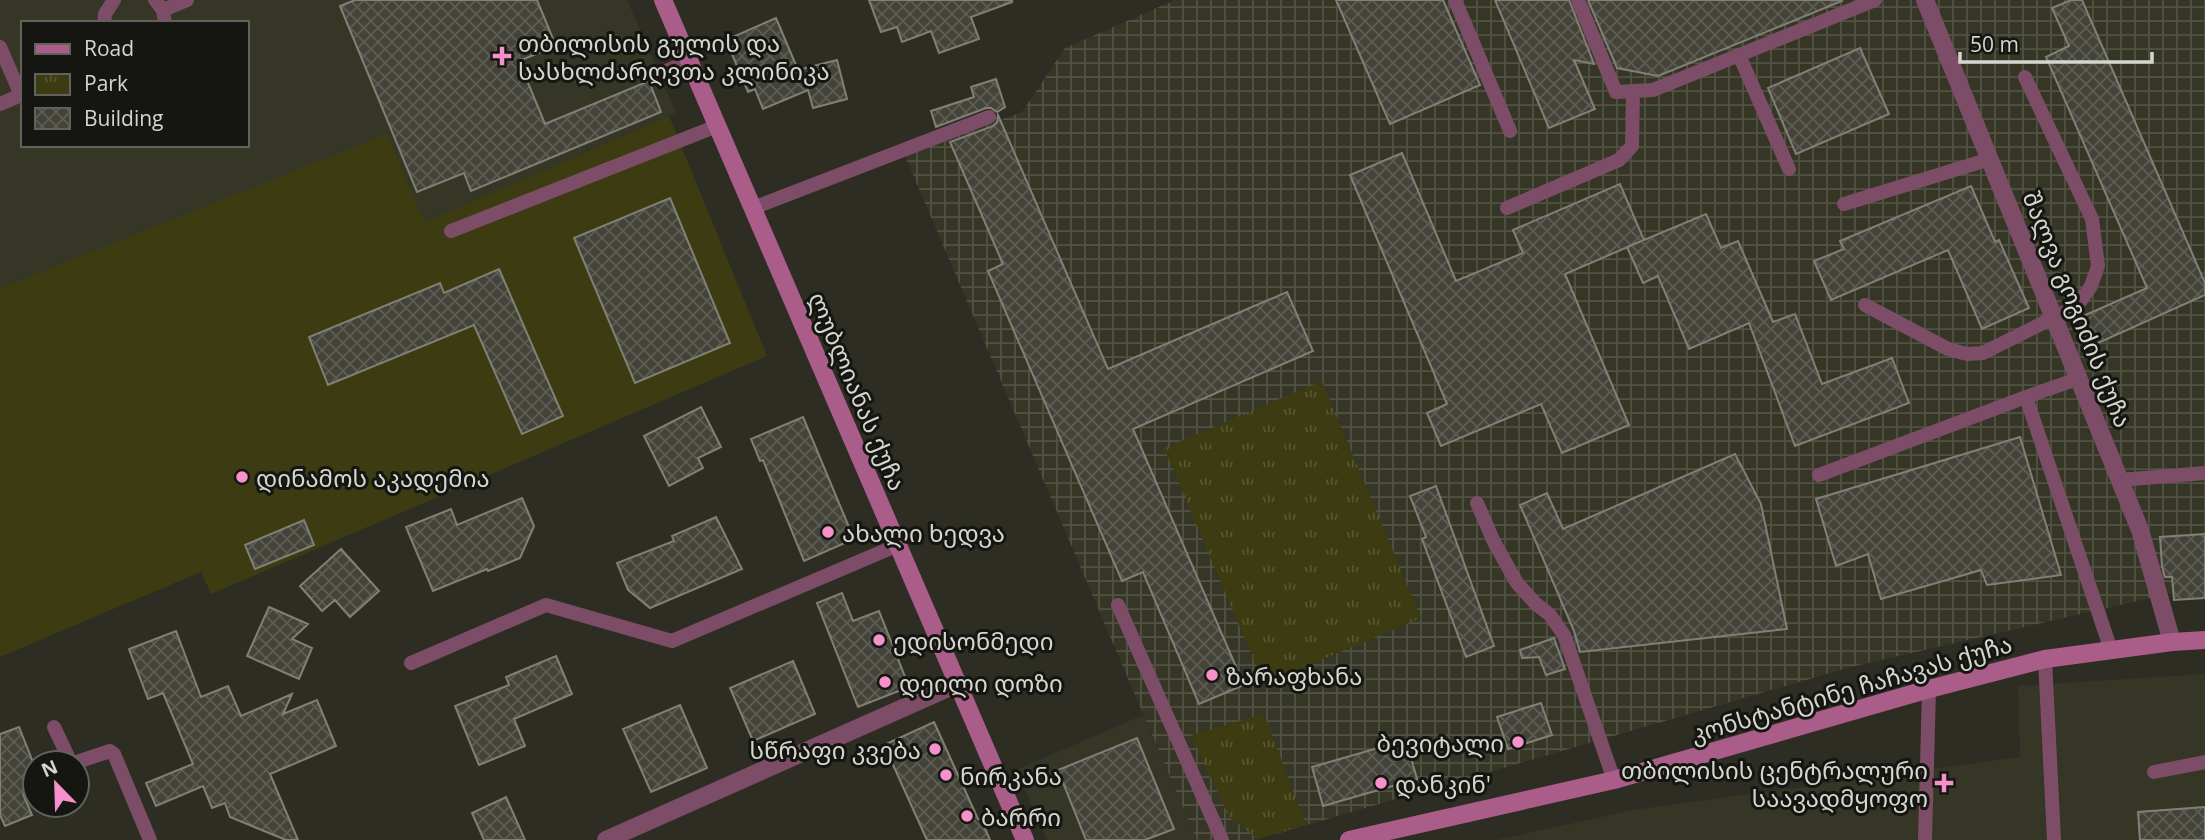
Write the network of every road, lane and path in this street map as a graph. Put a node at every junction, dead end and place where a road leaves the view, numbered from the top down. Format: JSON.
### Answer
{"nodes":[{"id":1,"x":114,"y":0,"type":"edge"},
{"id":2,"x":187,"y":0,"type":"edge"},
{"id":3,"x":663,"y":0,"type":"edge"},
{"id":4,"x":1455,"y":0,"type":"edge"},
{"id":5,"x":1578,"y":0,"type":"edge"},
{"id":6,"x":1875,"y":0,"type":"edge"},
{"id":7,"x":1925,"y":0,"type":"edge"},
{"id":8,"x":161,"y":11,"type":"edge"},
{"id":9,"x":104,"y":21,"type":"edge"},
{"id":10,"x":0,"y":47,"type":"edge"},
{"id":11,"x":1739,"y":55,"type":"junction"},
{"id":12,"x":689,"y":61,"type":"junction"},
{"id":13,"x":18,"y":74,"type":"edge"},
{"id":14,"x":660,"y":74,"type":"dead end"},
{"id":15,"x":2025,"y":77,"type":"dead end"},
{"id":16,"x":1633,"y":91,"type":"junction"},
{"id":17,"x":0,"y":104,"type":"edge"},
{"id":18,"x":989,"y":117,"type":"dead end"},
{"id":19,"x":717,"y":126,"type":"junction"},
{"id":20,"x":1510,"y":131,"type":"dead end"},
{"id":21,"x":1990,"y":159,"type":"junction"},
{"id":22,"x":1788,"y":169,"type":"dead end"},
{"id":23,"x":1844,"y":204,"type":"dead end"},
{"id":24,"x":753,"y":208,"type":"junction"},
{"id":25,"x":1507,"y":208,"type":"dead end"},
{"id":26,"x":451,"y":231,"type":"dead end"},
{"id":27,"x":1865,"y":305,"type":"dead end"},
{"id":28,"x":2055,"y":317,"type":"junction"},
{"id":29,"x":2080,"y":378,"type":"junction"},
{"id":30,"x":2026,"y":397,"type":"junction"},
{"id":31,"x":2205,"y":473,"type":"edge"},
{"id":32,"x":1819,"y":475,"type":"dead end"},
{"id":33,"x":2120,"y":480,"type":"junction"},
{"id":34,"x":1477,"y":503,"type":"dead end"},
{"id":35,"x":898,"y":545,"type":"junction"},
{"id":36,"x":1118,"y":605,"type":"dead end"},
{"id":37,"x":2205,"y":640,"type":"edge"},
{"id":38,"x":2172,"y":642,"type":"junction"},
{"id":39,"x":2111,"y":650,"type":"junction"},
{"id":40,"x":2045,"y":659,"type":"junction"},
{"id":41,"x":411,"y":663,"type":"dead end"},
{"id":42,"x":957,"y":684,"type":"junction"},
{"id":43,"x":1929,"y":689,"type":"junction"},
{"id":44,"x":54,"y":727,"type":"dead end"},
{"id":45,"x":65,"y":749,"type":"edge"},
{"id":46,"x":91,"y":756,"type":"edge"},
{"id":47,"x":2205,"y":762,"type":"edge"},
{"id":48,"x":2154,"y":772,"type":"dead end"},
{"id":49,"x":1614,"y":780,"type":"junction"},
{"id":50,"x":150,"y":840,"type":"edge"},
{"id":51,"x":606,"y":840,"type":"edge"},
{"id":52,"x":1025,"y":840,"type":"edge"},
{"id":53,"x":1222,"y":840,"type":"edge"},
{"id":54,"x":1349,"y":840,"type":"edge"},
{"id":55,"x":1925,"y":840,"type":"edge"},
{"id":56,"x":2054,"y":840,"type":"edge"}],
"edges":[{"from":1,"to":9,"type":"lane"},
{"from":2,"to":8,"type":"lane"},
{"from":3,"to":12,"type":"street","name":"ლუბლიანას ქუჩა"},
{"from":4,"to":20,"type":"lane"},
{"from":5,"to":16,"type":"lane"},
{"from":6,"to":11,"type":"lane"},
{"from":7,"to":21,"type":"street","name":"შალვა გოგიძის ქუჩა"},
{"from":10,"to":13,"type":"lane"},
{"from":11,"to":16,"type":"lane"},
{"from":11,"to":22,"type":"lane"},
{"from":12,"to":14,"type":"lane"},
{"from":12,"to":19,"type":"street","name":"ლუბლიანას ქუჩა"},
{"from":13,"to":17,"type":"lane"},
{"from":15,"to":28,"type":"lane"},
{"from":16,"to":25,"type":"lane"},
{"from":18,"to":24,"type":"lane"},
{"from":19,"to":24,"type":"street","name":"ლუბლიანას ქუჩა"},
{"from":19,"to":26,"type":"lane"},
{"from":21,"to":23,"type":"lane"},
{"from":21,"to":28,"type":"street","name":"შალვა გოგიძის ქუჩა"},
{"from":24,"to":35,"type":"street","name":"ლუბლიანას ქუჩა"},
{"from":27,"to":28,"type":"lane"},
{"from":28,"to":29,"type":"street","name":"შალვა გოგიძის ქუჩა"},
{"from":29,"to":30,"type":"lane"},
{"from":29,"to":33,"type":"street","name":"შალვა გოგიძის ქუჩა"},
{"from":30,"to":32,"type":"lane"},
{"from":30,"to":39,"type":"lane"},
{"from":31,"to":33,"type":"lane"},
{"from":33,"to":38,"type":"street","name":"შალვა გოგიძის ქუჩა"},
{"from":34,"to":49,"type":"lane"},
{"from":35,"to":41,"type":"lane"},
{"from":35,"to":42,"type":"street","name":"ლუბლიანას ქუჩა"},
{"from":36,"to":53,"type":"lane"},
{"from":37,"to":38,"type":"street","name":"კონსტანტინე ჩაჩავას ქუჩა"},
{"from":38,"to":39,"type":"street","name":"კონსტანტინე ჩაჩავას ქუჩა"},
{"from":39,"to":40,"type":"street","name":"კონსტანტინე ჩაჩავას ქუჩა"},
{"from":40,"to":43,"type":"street","name":"კონსტანტინე ჩაჩავას ქუჩა"},
{"from":40,"to":56,"type":"lane"},
{"from":42,"to":51,"type":"street"},
{"from":42,"to":52,"type":"street","name":"ლუბლიანას ქუჩა"},
{"from":43,"to":49,"type":"street","name":"კონსტანტინე ჩაჩავას ქუჩა"},
{"from":43,"to":55,"type":"lane"},
{"from":44,"to":45,"type":"lane"},
{"from":46,"to":50,"type":"lane"},
{"from":47,"to":48,"type":"lane"},
{"from":49,"to":54,"type":"street","name":"კონსტანტინე ჩაჩავას ქუჩა"}]}
